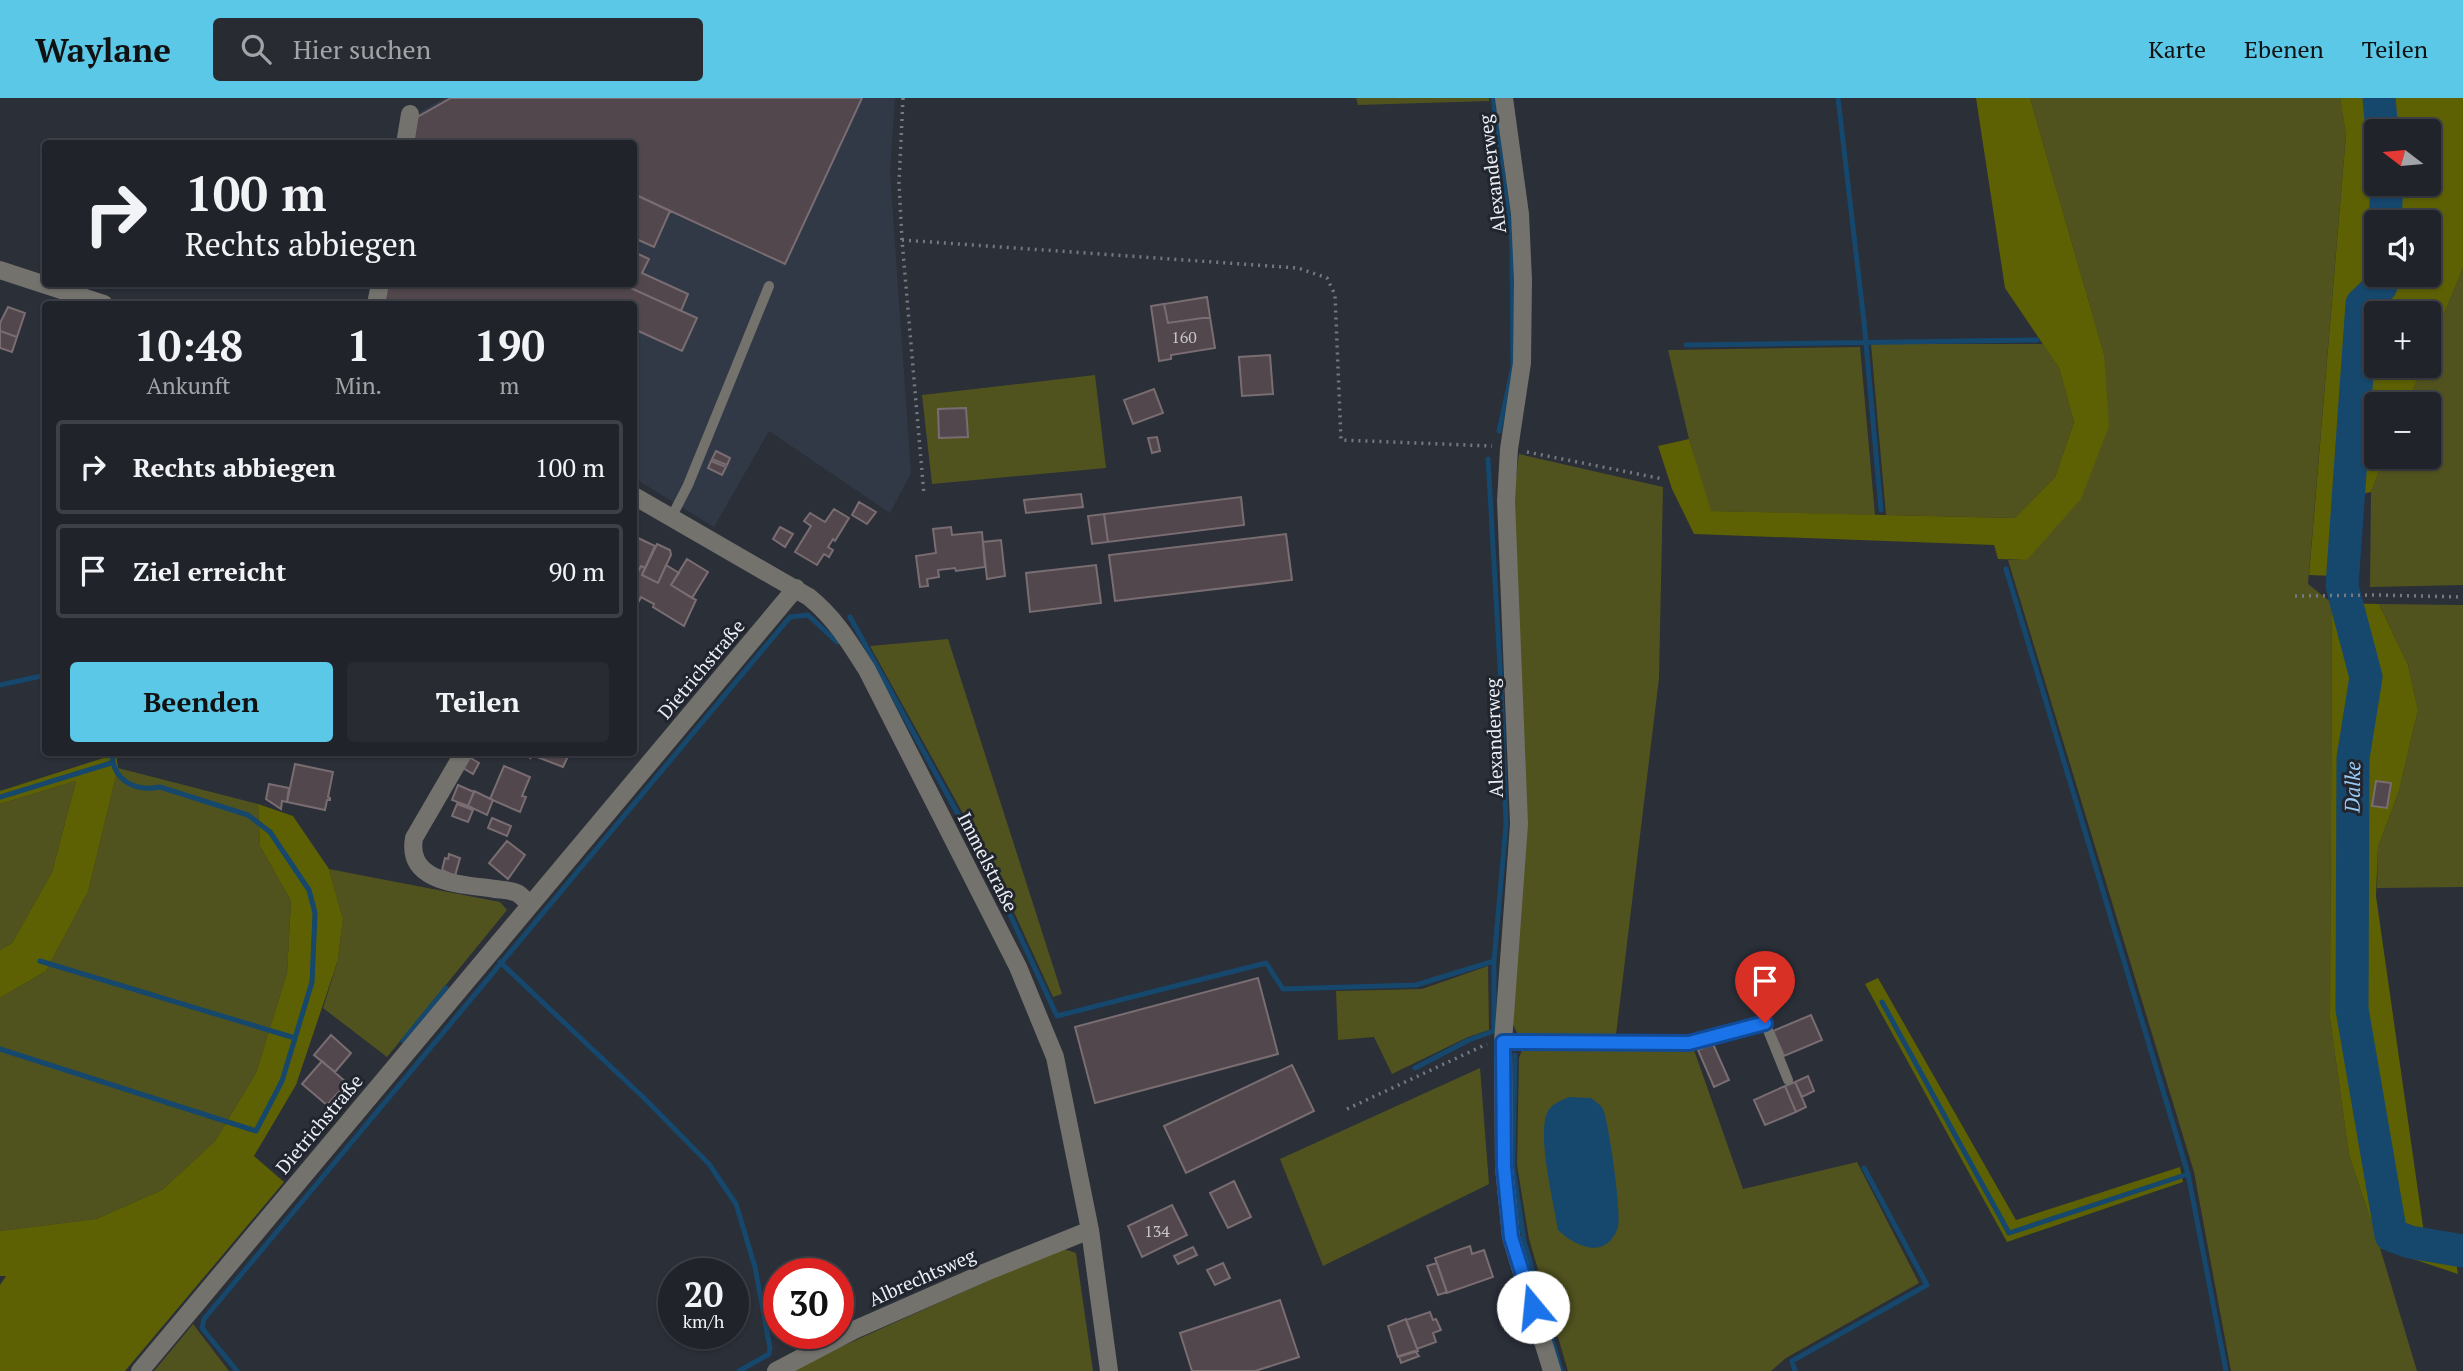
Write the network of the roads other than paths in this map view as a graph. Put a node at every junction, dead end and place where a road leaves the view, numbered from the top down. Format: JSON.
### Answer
{"nodes":[{"id":1,"x":1504,"y":98,"type":"edge"},
{"id":2,"x":411,"y":114,"type":"dead end"},
{"id":3,"x":406,"y":140,"type":"edge"},
{"id":4,"x":0,"y":270,"type":"edge"},
{"id":5,"x":42,"y":284,"type":"edge"},
{"id":6,"x":769,"y":286,"type":"dead end"},
{"id":7,"x":52,"y":287,"type":"edge"},
{"id":8,"x":95,"y":301,"type":"edge"},
{"id":9,"x":637,"y":498,"type":"edge"},
{"id":10,"x":671,"y":518,"type":"junction"},
{"id":11,"x":796,"y":589,"type":"junction"},
{"id":12,"x":462,"y":756,"type":"edge"},
{"id":13,"x":530,"y":904,"type":"junction"},
{"id":14,"x":1503,"y":1042,"type":"junction"},
{"id":15,"x":1788,"y":1080,"type":"dead end"},
{"id":16,"x":1090,"y":1230,"type":"junction"},
{"id":17,"x":139,"y":1371,"type":"edge"},
{"id":18,"x":776,"y":1371,"type":"edge"},
{"id":19,"x":1109,"y":1371,"type":"edge"},
{"id":20,"x":1552,"y":1371,"type":"edge"}],
"edges":[{"from":1,"to":14,"type":"street","name":"Alexanderweg"},
{"from":2,"to":3,"type":"street"},
{"from":4,"to":5,"type":"street"},
{"from":6,"to":10,"type":"lane"},
{"from":7,"to":8,"type":"street"},
{"from":9,"to":10,"type":"street","name":"Immelstraße"},
{"from":10,"to":11,"type":"street","name":"Immelstraße"},
{"from":11,"to":13,"type":"street","name":"Dietrichstraße"},
{"from":11,"to":16,"type":"street","name":"Immelstraße"},
{"from":12,"to":13,"type":"street"},
{"from":13,"to":17,"type":"street","name":"Dietrichstraße"},
{"from":14,"to":15,"type":"lane"},
{"from":14,"to":20,"type":"street","name":"Alexanderweg"},
{"from":16,"to":18,"type":"street","name":"Albrechtsweg"},
{"from":16,"to":19,"type":"street","name":"Immelstraße"}]}
